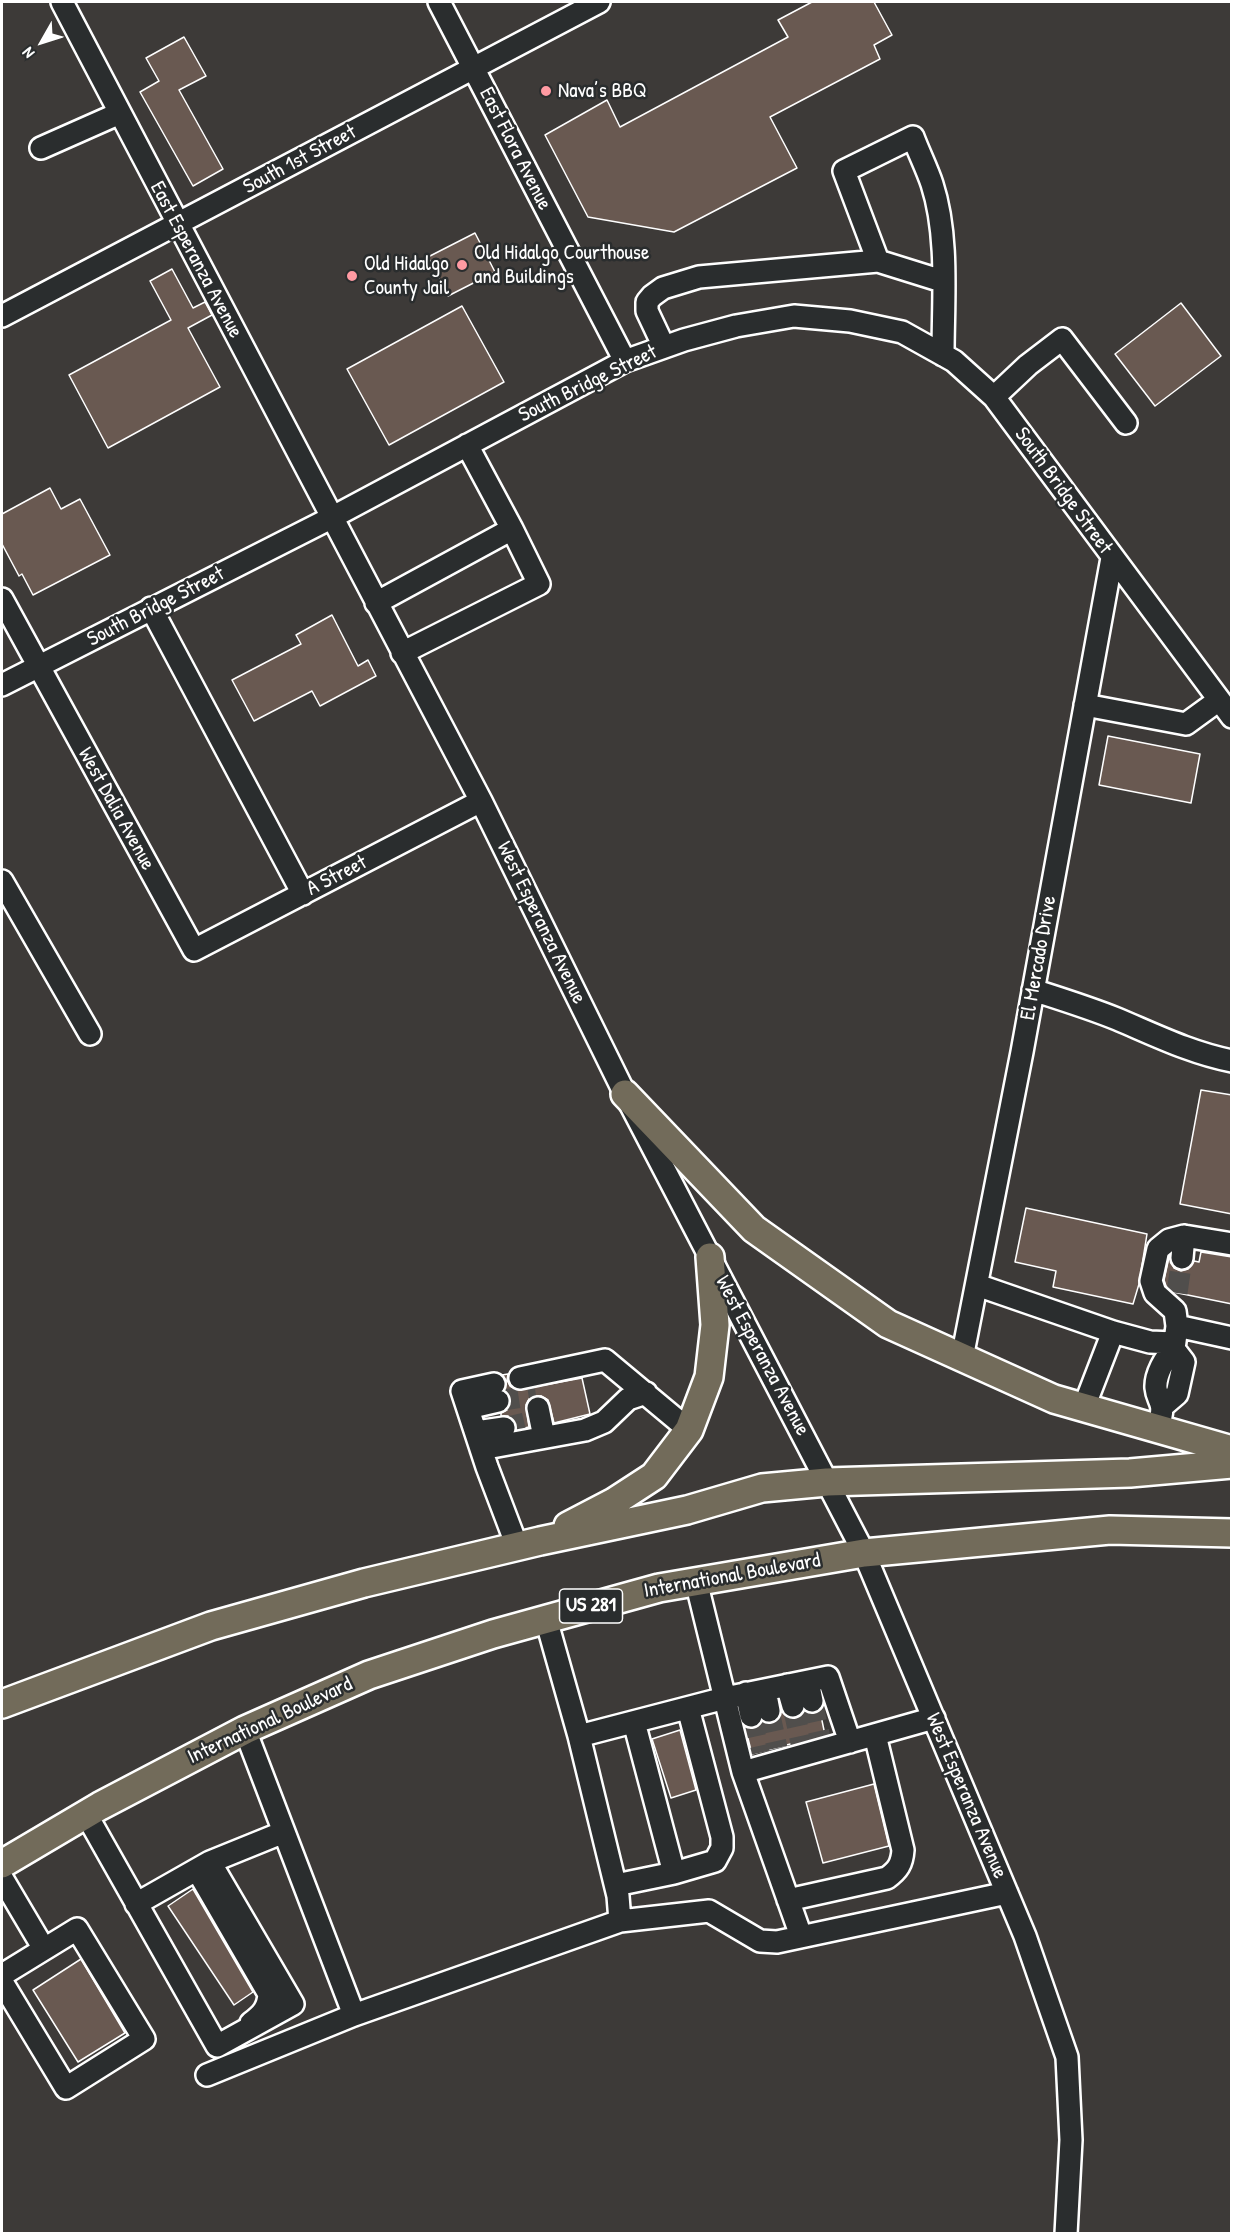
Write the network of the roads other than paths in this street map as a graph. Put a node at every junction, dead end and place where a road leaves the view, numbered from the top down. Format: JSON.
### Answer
{"nodes":[{"id":1,"x":62,"y":2,"type":"edge"},
{"id":2,"x":439,"y":2,"type":"edge"},
{"id":3,"x":599,"y":2,"type":"edge"},
{"id":4,"x":474,"y":69,"type":"junction"},
{"id":5,"x":120,"y":113,"type":"junction"},
{"id":6,"x":41,"y":148,"type":"dead end"},
{"id":7,"x":177,"y":224,"type":"junction"},
{"id":8,"x":878,"y":261,"type":"junction"},
{"id":9,"x":942,"y":280,"type":"junction"},
{"id":10,"x":2,"y":316,"type":"edge"},
{"id":11,"x":664,"y":347,"type":"junction"},
{"id":12,"x":943,"y":355,"type":"junction"},
{"id":13,"x":625,"y":361,"type":"junction"},
{"id":14,"x":994,"y":397,"type":"junction"},
{"id":15,"x":1126,"y":423,"type":"dead end"},
{"id":16,"x":467,"y":445,"type":"junction"},
{"id":17,"x":331,"y":518,"type":"junction"},
{"id":18,"x":512,"y":529,"type":"junction"},
{"id":19,"x":1112,"y":558,"type":"junction"},
{"id":20,"x":2,"y":599,"type":"edge"},
{"id":21,"x":376,"y":603,"type":"junction"},
{"id":22,"x":151,"y":608,"type":"junction"},
{"id":23,"x":402,"y":653,"type":"junction"},
{"id":24,"x":38,"y":668,"type":"junction"},
{"id":25,"x":2,"y":685,"type":"edge"},
{"id":26,"x":1086,"y":705,"type":"junction"},
{"id":27,"x":1225,"y":708,"type":"edge"},
{"id":28,"x":481,"y":801,"type":"junction"},
{"id":29,"x":2,"y":881,"type":"edge"},
{"id":30,"x":303,"y":894,"type":"junction"},
{"id":31,"x":194,"y":950,"type":"joint"},
{"id":32,"x":1033,"y":990,"type":"junction"},
{"id":33,"x":90,"y":1034,"type":"dead end"},
{"id":34,"x":1232,"y":1061,"type":"edge"},
{"id":35,"x":625,"y":1094,"type":"junction"},
{"id":36,"x":1185,"y":1236,"type":"junction"},
{"id":37,"x":1232,"y":1244,"type":"edge"},
{"id":38,"x":710,"y":1257,"type":"junction"},
{"id":39,"x":1182,"y":1258,"type":"tunnel mouth"},
{"id":40,"x":977,"y":1285,"type":"junction"},
{"id":41,"x":1176,"y":1325,"type":"junction"},
{"id":42,"x":1113,"y":1332,"type":"junction"},
{"id":43,"x":1232,"y":1338,"type":"edge"},
{"id":44,"x":963,"y":1358,"type":"junction"},
{"id":45,"x":646,"y":1393,"type":"junction"},
{"id":46,"x":534,"y":1404,"type":"junction"},
{"id":47,"x":1084,"y":1407,"type":"junction"},
{"id":48,"x":1161,"y":1417,"type":"junction"},
{"id":49,"x":474,"y":1427,"type":"junction"},
{"id":50,"x":689,"y":1430,"type":"junction"},
{"id":51,"x":1232,"y":1450,"type":"edge"},
{"id":52,"x":1232,"y":1464,"type":"edge"},
{"id":53,"x":827,"y":1482,"type":"junction"},
{"id":54,"x":1232,"y":1533,"type":"edge"},
{"id":55,"x":529,"y":1544,"type":"junction"},
{"id":56,"x":864,"y":1552,"type":"junction"},
{"id":57,"x":696,"y":1581,"type":"junction"},
{"id":58,"x":546,"y":1619,"type":"junction"},
{"id":59,"x":756,"y":1692,"type":"junction"},
{"id":60,"x":725,"y":1698,"type":"junction"},
{"id":61,"x":2,"y":1704,"type":"edge"},
{"id":62,"x":688,"y":1707,"type":"junction"},
{"id":63,"x":760,"y":1713,"type":"tunnel mouth"},
{"id":64,"x":934,"y":1718,"type":"junction"},
{"id":65,"x":634,"y":1722,"type":"junction"},
{"id":66,"x":245,"y":1730,"type":"junction"},
{"id":67,"x":874,"y":1735,"type":"junction"},
{"id":68,"x":579,"y":1736,"type":"junction"},
{"id":69,"x":850,"y":1742,"type":"junction"},
{"id":70,"x":764,"y":1760,"type":"junction"},
{"id":71,"x":86,"y":1814,"type":"junction"},
{"id":72,"x":284,"y":1832,"type":"junction"},
{"id":73,"x":2,"y":1864,"type":"edge"},
{"id":74,"x":203,"y":1866,"type":"junction"},
{"id":75,"x":674,"y":1873,"type":"junction"},
{"id":76,"x":2,"y":1878,"type":"edge"},
{"id":77,"x":615,"y":1885,"type":"junction"},
{"id":78,"x":1007,"y":1893,"type":"junction"},
{"id":79,"x":788,"y":1899,"type":"junction"},
{"id":80,"x":136,"y":1904,"type":"junction"},
{"id":81,"x":620,"y":1921,"type":"junction"},
{"id":82,"x":801,"y":1936,"type":"junction"},
{"id":83,"x":44,"y":1949,"type":"junction"},
{"id":84,"x":2,"y":1975,"type":"edge"},
{"id":85,"x":2,"y":1982,"type":"edge"},
{"id":86,"x":354,"y":2015,"type":"junction"},
{"id":87,"x":207,"y":2075,"type":"dead end"},
{"id":88,"x":1066,"y":2234,"type":"edge"}],
"edges":[{"from":1,"to":5,"type":"street","name":"East Esperanza Avenue"},
{"from":2,"to":4,"type":"street","name":"East Flora Avenue"},
{"from":3,"to":4,"type":"street","name":"South 1st Street"},
{"from":4,"to":7,"type":"street","name":"South 1st Street"},
{"from":4,"to":13,"type":"street","name":"East Flora Avenue"},
{"from":5,"to":6,"type":"street"},
{"from":5,"to":7,"type":"street","name":"East Esperanza Avenue"},
{"from":7,"to":10,"type":"street","name":"South 1st Street"},
{"from":7,"to":17,"type":"street","name":"East Esperanza Avenue"},
{"from":8,"to":9,"type":"street"},
{"from":8,"to":9,"type":"street"},
{"from":8,"to":11,"type":"street"},
{"from":9,"to":12,"type":"street"},
{"from":11,"to":12,"type":"street","name":"South Bridge Street"},
{"from":11,"to":13,"type":"street","name":"South Bridge Street"},
{"from":12,"to":14,"type":"street","name":"South Bridge Street"},
{"from":13,"to":16,"type":"street","name":"South Bridge Street"},
{"from":14,"to":15,"type":"street"},
{"from":14,"to":19,"type":"street","name":"South Bridge Street"},
{"from":16,"to":17,"type":"street","name":"South Bridge Street"},
{"from":16,"to":18,"type":"street"},
{"from":17,"to":21,"type":"street","name":"West Esperanza Avenue"},
{"from":17,"to":22,"type":"street","name":"South Bridge Street"},
{"from":18,"to":21,"type":"street"},
{"from":18,"to":23,"type":"street"},
{"from":19,"to":26,"type":"street","name":"El Mercado Drive"},
{"from":19,"to":27,"type":"street","name":"South Bridge Street"},
{"from":20,"to":24,"type":"street","name":"West Dalia Avenue"},
{"from":21,"to":23,"type":"street","name":"West Esperanza Avenue"},
{"from":22,"to":24,"type":"street","name":"South Bridge Street"},
{"from":22,"to":30,"type":"street"},
{"from":23,"to":28,"type":"street","name":"West Esperanza Avenue"},
{"from":24,"to":25,"type":"street","name":"South Bridge Street"},
{"from":24,"to":31,"type":"street","name":"West Dalia Avenue"},
{"from":26,"to":27,"type":"street"},
{"from":26,"to":32,"type":"street","name":"El Mercado Drive"},
{"from":28,"to":30,"type":"street","name":"A Street"},
{"from":28,"to":35,"type":"street","name":"West Esperanza Avenue"},
{"from":29,"to":33,"type":"street"},
{"from":30,"to":31,"type":"street","name":"A Street"},
{"from":32,"to":34,"type":"street"},
{"from":32,"to":40,"type":"street","name":"El Mercado Drive"},
{"from":35,"to":38,"type":"street","name":"West Esperanza Avenue"},
{"from":35,"to":44,"type":"main road"},
{"from":36,"to":37,"type":"street"},
{"from":36,"to":39,"type":"street"},
{"from":36,"to":41,"type":"street"},
{"from":38,"to":50,"type":"main road"},
{"from":38,"to":53,"type":"street","name":"West Esperanza Avenue"},
{"from":40,"to":42,"type":"street"},
{"from":40,"to":44,"type":"street","name":"El Mercado Drive"},
{"from":41,"to":42,"type":"street"},
{"from":41,"to":43,"type":"street"},
{"from":41,"to":48,"type":"street"},
{"from":42,"to":47,"type":"street"},
{"from":44,"to":47,"type":"main road"},
{"from":45,"to":46,"type":"street"},
{"from":45,"to":46,"type":"street"},
{"from":45,"to":50,"type":"street"},
{"from":46,"to":49,"type":"street"},
{"from":47,"to":48,"type":"main road"},
{"from":48,"to":51,"type":"main road"},
{"from":49,"to":49,"type":"street"},
{"from":49,"to":55,"type":"street"},
{"from":50,"to":55,"type":"main road"},
{"from":52,"to":53,"type":"main road"},
{"from":53,"to":55,"type":"main road"},
{"from":53,"to":56,"type":"street","name":"West Esperanza Avenue"},
{"from":54,"to":56,"type":"main road","name":"International Boulevard","number":"US 281"},
{"from":55,"to":61,"type":"main road"},
{"from":56,"to":57,"type":"main road","name":"International Boulevard","number":"US 281"},
{"from":56,"to":64,"type":"street","name":"West Esperanza Avenue"},
{"from":57,"to":58,"type":"main road","name":"International Boulevard","number":"US 281"},
{"from":57,"to":60,"type":"street"},
{"from":58,"to":66,"type":"main road","name":"International Boulevard","number":"US 281"},
{"from":58,"to":68,"type":"street"},
{"from":59,"to":60,"type":"street"},
{"from":59,"to":63,"type":"street"},
{"from":59,"to":69,"type":"street"},
{"from":60,"to":62,"type":"street"},
{"from":60,"to":70,"type":"street"},
{"from":62,"to":65,"type":"street"},
{"from":62,"to":75,"type":"street"},
{"from":64,"to":67,"type":"street"},
{"from":64,"to":78,"type":"street","name":"West Esperanza Avenue"},
{"from":65,"to":68,"type":"street"},
{"from":65,"to":75,"type":"street"},
{"from":66,"to":71,"type":"main road","name":"International Boulevard","number":"US 281"},
{"from":66,"to":72,"type":"street"},
{"from":67,"to":69,"type":"street"},
{"from":67,"to":79,"type":"street"},
{"from":68,"to":77,"type":"street"},
{"from":69,"to":70,"type":"street"},
{"from":70,"to":79,"type":"street"},
{"from":71,"to":73,"type":"main road","name":"International Boulevard","number":"US 281"},
{"from":71,"to":80,"type":"street"},
{"from":72,"to":74,"type":"street"},
{"from":72,"to":86,"type":"street"},
{"from":74,"to":80,"type":"street"},
{"from":74,"to":80,"type":"street"},
{"from":75,"to":77,"type":"street"},
{"from":76,"to":83,"type":"street"},
{"from":77,"to":81,"type":"street"},
{"from":78,"to":82,"type":"street"},
{"from":78,"to":88,"type":"street","name":"West Esperanza Avenue"},
{"from":79,"to":82,"type":"street"},
{"from":81,"to":82,"type":"street"},
{"from":81,"to":86,"type":"street"},
{"from":83,"to":84,"type":"street"},
{"from":83,"to":85,"type":"street"},
{"from":86,"to":87,"type":"street"}]}
